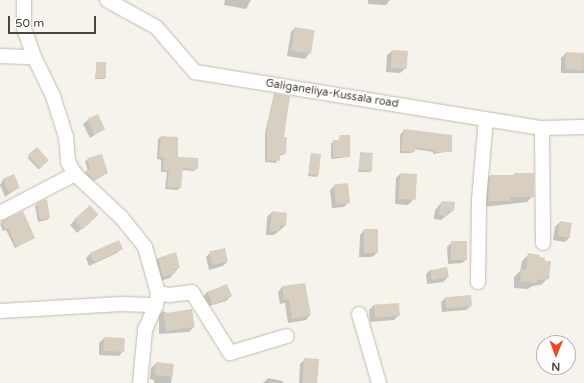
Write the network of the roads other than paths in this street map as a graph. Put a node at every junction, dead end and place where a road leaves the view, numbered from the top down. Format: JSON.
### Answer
{"nodes":[{"id":1,"x":24,"y":0,"type":"edge"},
{"id":2,"x":107,"y":0,"type":"edge"},
{"id":3,"x":0,"y":56,"type":"edge"},
{"id":4,"x":34,"y":57,"type":"junction"},
{"id":5,"x":486,"y":119,"type":"junction"},
{"id":6,"x":584,"y":127,"type":"edge"},
{"id":7,"x":542,"y":128,"type":"junction"},
{"id":8,"x":75,"y":174,"type":"junction"},
{"id":9,"x":0,"y":213,"type":"edge"},
{"id":10,"x":544,"y":243,"type":"dead end"},
{"id":11,"x":478,"y":282,"type":"dead end"},
{"id":12,"x":157,"y":299,"type":"junction"},
{"id":13,"x":0,"y":311,"type":"edge"},
{"id":14,"x":359,"y":314,"type":"dead end"},
{"id":15,"x":286,"y":336,"type":"dead end"},
{"id":16,"x":140,"y":383,"type":"edge"},
{"id":17,"x":380,"y":383,"type":"edge"}],
"edges":[{"from":1,"to":4,"type":"street"},
{"from":2,"to":5,"type":"street","name":"Galiganeliya-Kussala road"},
{"from":3,"to":4,"type":"street"},
{"from":4,"to":8,"type":"street"},
{"from":5,"to":7,"type":"street","name":"Galiganeliya-Kussala road"},
{"from":5,"to":11,"type":"street"},
{"from":6,"to":7,"type":"street","name":"Galiganeliya-Kussala road"},
{"from":7,"to":10,"type":"street"},
{"from":8,"to":9,"type":"street"},
{"from":8,"to":12,"type":"street"},
{"from":12,"to":13,"type":"street"},
{"from":12,"to":15,"type":"street"},
{"from":12,"to":16,"type":"street"},
{"from":14,"to":17,"type":"street"}]}
